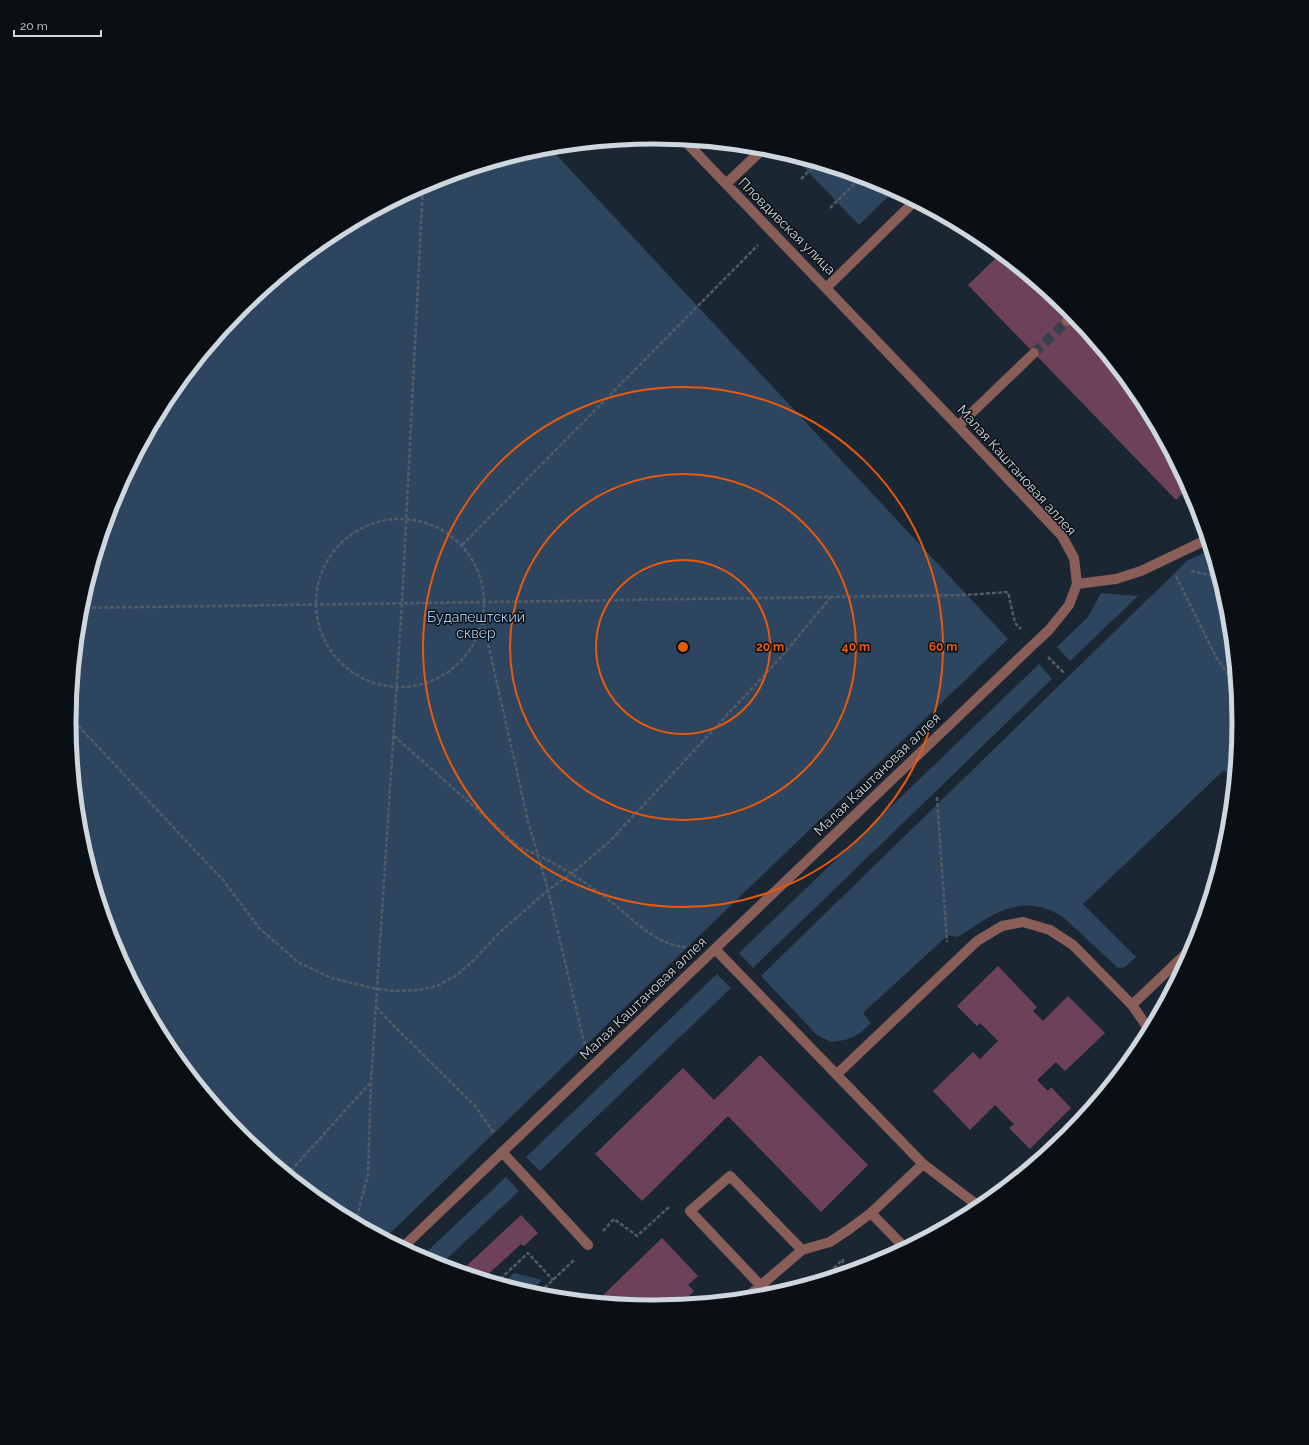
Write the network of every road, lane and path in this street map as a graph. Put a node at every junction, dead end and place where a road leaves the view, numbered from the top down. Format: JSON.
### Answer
{"nodes":[{"id":1,"x":689,"y":145,"type":"edge"},
{"id":2,"x":758,"y":154,"type":"edge"},
{"id":3,"x":813,"y":167,"type":"edge"},
{"id":4,"x":801,"y":179,"type":"dead end"},
{"id":5,"x":857,"y":181,"type":"edge"},
{"id":6,"x":726,"y":184,"type":"junction"},
{"id":7,"x":424,"y":192,"type":"edge"},
{"id":8,"x":911,"y":205,"type":"edge"},
{"id":9,"x":830,"y":208,"type":"dead end"},
{"id":10,"x":772,"y":232,"type":"junction"},
{"id":11,"x":826,"y":288,"type":"junction"},
{"id":12,"x":1034,"y":353,"type":"tunnel mouth"},
{"id":13,"x":958,"y":426,"type":"junction"},
{"id":14,"x":405,"y":518,"type":"junction"},
{"id":15,"x":1203,"y":541,"type":"edge"},
{"id":16,"x":462,"y":545,"type":"junction"},
{"id":17,"x":1187,"y":570,"type":"dead end"},
{"id":18,"x":1214,"y":576,"type":"edge"},
{"id":19,"x":1179,"y":581,"type":"dead end"},
{"id":20,"x":1077,"y":584,"type":"junction"},
{"id":21,"x":831,"y":597,"type":"junction"},
{"id":22,"x":485,"y":602,"type":"junction"},
{"id":23,"x":402,"y":603,"type":"junction"},
{"id":24,"x":315,"y":605,"type":"junction"},
{"id":25,"x":88,"y":608,"type":"edge"},
{"id":26,"x":483,"y":620,"type":"junction"},
{"id":27,"x":1021,"y":629,"type":"dead end"},
{"id":28,"x":1050,"y":659,"type":"dead end"},
{"id":29,"x":1064,"y":673,"type":"dead end"},
{"id":30,"x":1232,"y":680,"type":"edge"},
{"id":31,"x":396,"y":688,"type":"junction"},
{"id":32,"x":76,"y":723,"type":"edge"},
{"id":33,"x":394,"y":736,"type":"junction"},
{"id":34,"x":937,"y":797,"type":"dead end"},
{"id":35,"x":538,"y":854,"type":"junction"},
{"id":36,"x":571,"y":874,"type":"junction"},
{"id":37,"x":548,"y":890,"type":"junction"},
{"id":38,"x":687,"y":948,"type":"dead end"},
{"id":39,"x":715,"y":949,"type":"junction"},
{"id":40,"x":1183,"y":956,"type":"edge"},
{"id":41,"x":952,"y":964,"type":"junction"},
{"id":42,"x":377,"y":989,"type":"junction"},
{"id":43,"x":1132,"y":1005,"type":"junction"},
{"id":44,"x":376,"y":1006,"type":"junction"},
{"id":45,"x":1147,"y":1026,"type":"edge"},
{"id":46,"x":586,"y":1051,"type":"dead end"},
{"id":47,"x":837,"y":1074,"type":"junction"},
{"id":48,"x":371,"y":1081,"type":"junction"},
{"id":49,"x":496,"y":1138,"type":"dead end"},
{"id":50,"x":502,"y":1152,"type":"junction"},
{"id":51,"x":923,"y":1164,"type":"junction"},
{"id":52,"x":291,"y":1172,"type":"edge"},
{"id":53,"x":976,"y":1204,"type":"edge"},
{"id":54,"x":690,"y":1211,"type":"junction"},
{"id":55,"x":871,"y":1213,"type":"junction"},
{"id":56,"x":356,"y":1218,"type":"edge"},
{"id":57,"x":406,"y":1244,"type":"edge"},
{"id":58,"x":588,"y":1245,"type":"junction"},
{"id":59,"x":902,"y":1245,"type":"edge"},
{"id":60,"x":802,"y":1250,"type":"junction"},
{"id":61,"x":843,"y":1259,"type":"dead end"},
{"id":62,"x":842,"y":1269,"type":"edge"},
{"id":63,"x":500,"y":1279,"type":"edge"},
{"id":64,"x":553,"y":1280,"type":"junction"},
{"id":65,"x":761,"y":1286,"type":"junction"},
{"id":66,"x":542,"y":1290,"type":"edge"},
{"id":67,"x":753,"y":1292,"type":"edge"}],
"edges":[{"from":1,"to":6,"type":"street","name":"Пловдивская улица"},
{"from":2,"to":6,"type":"street","name":"Пловдивская улица"},
{"from":3,"to":4,"type":"path"},
{"from":5,"to":9,"type":"path"},
{"from":6,"to":10,"type":"street","name":"Пловдивская улица"},
{"from":7,"to":14,"type":"path"},
{"from":8,"to":11,"type":"street","name":"Пловдивская улица"},
{"from":10,"to":11,"type":"street","name":"Пловдивская улица"},
{"from":10,"to":16,"type":"path"},
{"from":11,"to":13,"type":"street","name":"Малая Каштановая аллея"},
{"from":12,"to":13,"type":"street"},
{"from":13,"to":20,"type":"street","name":"Малая Каштановая аллея"},
{"from":14,"to":16,"type":"path"},
{"from":14,"to":23,"type":"path"},
{"from":14,"to":24,"type":"path"},
{"from":15,"to":20,"type":"street"},
{"from":16,"to":22,"type":"path"},
{"from":17,"to":18,"type":"path"},
{"from":19,"to":30,"type":"path"},
{"from":20,"to":39,"type":"street","name":"Малая Каштановая аллея"},
{"from":21,"to":22,"type":"path"},
{"from":21,"to":27,"type":"path"},
{"from":21,"to":36,"type":"path"},
{"from":22,"to":23,"type":"path"},
{"from":22,"to":26,"type":"path"},
{"from":23,"to":24,"type":"path"},
{"from":23,"to":31,"type":"path"},
{"from":24,"to":25,"type":"path"},
{"from":24,"to":31,"type":"path"},
{"from":26,"to":31,"type":"path"},
{"from":26,"to":35,"type":"path"},
{"from":28,"to":29,"type":"path"},
{"from":31,"to":33,"type":"path"},
{"from":32,"to":42,"type":"path"},
{"from":33,"to":35,"type":"path"},
{"from":33,"to":42,"type":"path"},
{"from":34,"to":41,"type":"path"},
{"from":35,"to":36,"type":"path"},
{"from":35,"to":37,"type":"path"},
{"from":36,"to":37,"type":"path"},
{"from":36,"to":38,"type":"path"},
{"from":37,"to":42,"type":"path"},
{"from":37,"to":46,"type":"path"},
{"from":39,"to":47,"type":"street"},
{"from":39,"to":50,"type":"street","name":"Малая Каштановая аллея"},
{"from":40,"to":43,"type":"street"},
{"from":41,"to":43,"type":"street"},
{"from":41,"to":47,"type":"street"},
{"from":42,"to":44,"type":"path"},
{"from":43,"to":45,"type":"street"},
{"from":44,"to":48,"type":"path"},
{"from":44,"to":49,"type":"path"},
{"from":47,"to":51,"type":"street"},
{"from":48,"to":52,"type":"path"},
{"from":48,"to":56,"type":"path"},
{"from":50,"to":57,"type":"street","name":"Малая Каштановая аллея"},
{"from":50,"to":58,"type":"street"},
{"from":51,"to":53,"type":"street"},
{"from":51,"to":55,"type":"street"},
{"from":54,"to":58,"type":"path"},
{"from":54,"to":60,"type":"street"},
{"from":54,"to":65,"type":"street"},
{"from":55,"to":59,"type":"street"},
{"from":55,"to":60,"type":"street"},
{"from":58,"to":64,"type":"path"},
{"from":60,"to":65,"type":"street"},
{"from":61,"to":62,"type":"path"},
{"from":63,"to":64,"type":"path"},
{"from":64,"to":66,"type":"path"},
{"from":65,"to":67,"type":"street"}]}
